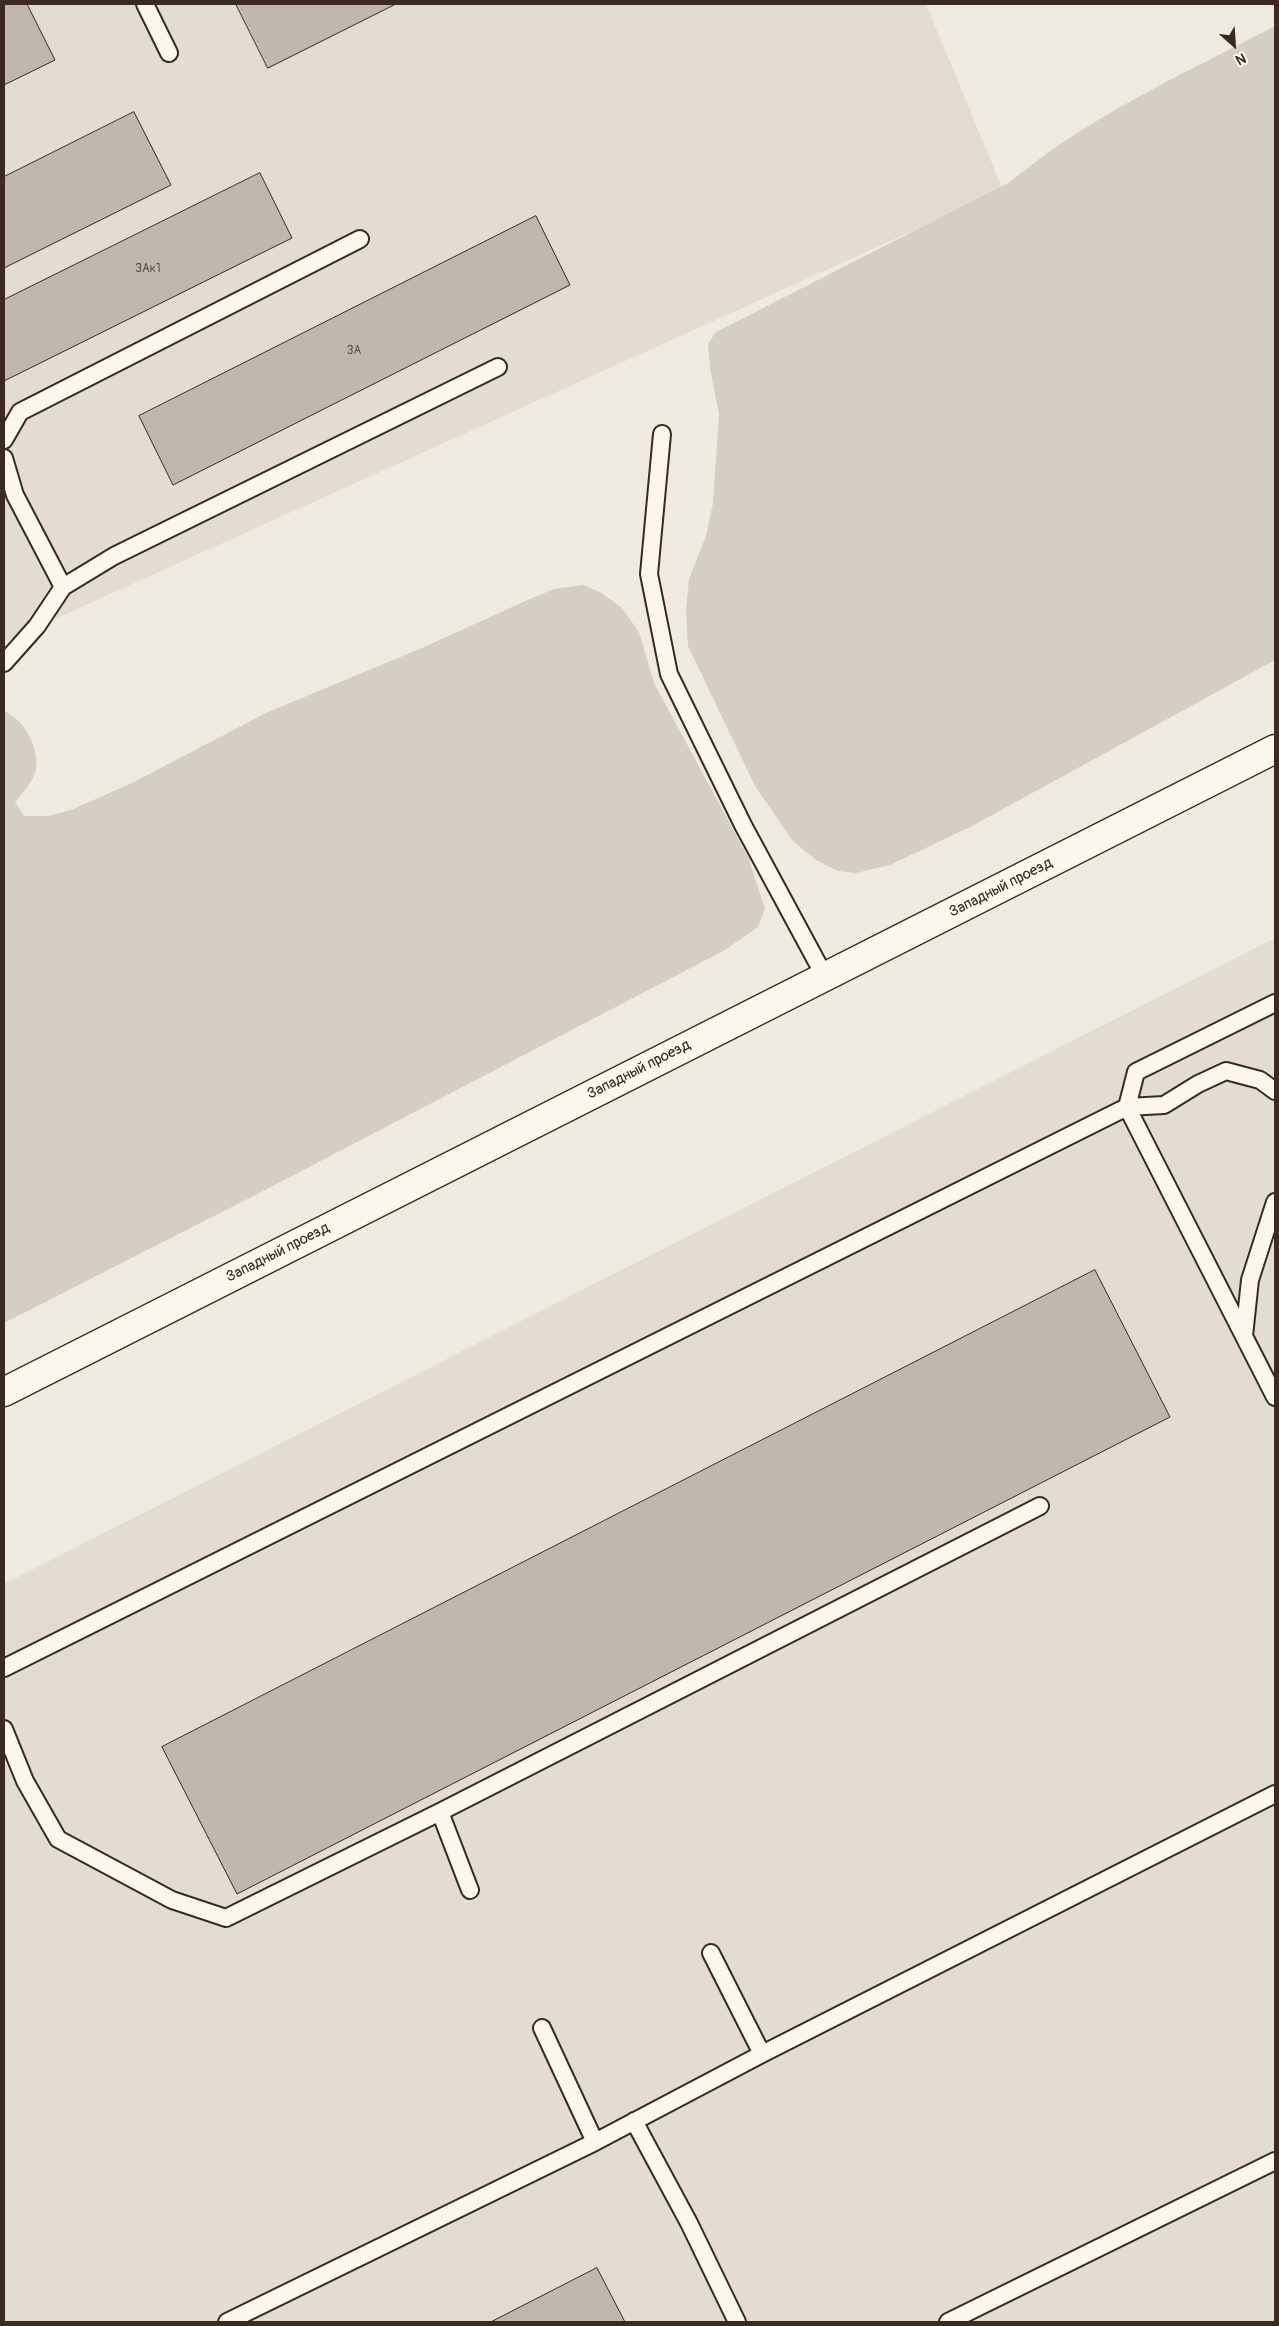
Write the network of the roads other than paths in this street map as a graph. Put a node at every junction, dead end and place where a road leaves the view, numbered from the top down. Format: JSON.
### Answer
{"nodes":[{"id":1,"x":145,"y":4,"type":"edge"},
{"id":2,"x":169,"y":53,"type":"dead end"},
{"id":3,"x":360,"y":239,"type":"dead end"},
{"id":4,"x":498,"y":367,"type":"dead end"},
{"id":5,"x":662,"y":434,"type":"dead end"},
{"id":6,"x":4,"y":440,"type":"edge"},
{"id":7,"x":4,"y":458,"type":"edge"},
{"id":8,"x":63,"y":587,"type":"junction"},
{"id":9,"x":4,"y":663,"type":"edge"},
{"id":10,"x":1275,"y":749,"type":"edge"},
{"id":11,"x":825,"y":977,"type":"junction"},
{"id":12,"x":1275,"y":1003,"type":"edge"},
{"id":13,"x":1275,"y":1091,"type":"edge"},
{"id":14,"x":1127,"y":1107,"type":"junction"},
{"id":15,"x":1275,"y":1202,"type":"edge"},
{"id":16,"x":1244,"y":1336,"type":"junction"},
{"id":17,"x":4,"y":1392,"type":"edge"},
{"id":18,"x":1275,"y":1397,"type":"edge"},
{"id":19,"x":1040,"y":1506,"type":"dead end"},
{"id":20,"x":4,"y":1668,"type":"edge"},
{"id":21,"x":4,"y":1729,"type":"edge"},
{"id":22,"x":1275,"y":1794,"type":"edge"},
{"id":23,"x":440,"y":1812,"type":"junction"},
{"id":24,"x":470,"y":1890,"type":"dead end"},
{"id":25,"x":712,"y":1953,"type":"dead end"},
{"id":26,"x":542,"y":2028,"type":"dead end"},
{"id":27,"x":762,"y":2054,"type":"junction"},
{"id":28,"x":634,"y":2121,"type":"junction"},
{"id":29,"x":595,"y":2142,"type":"junction"},
{"id":30,"x":1275,"y":2161,"type":"edge"},
{"id":31,"x":227,"y":2322,"type":"edge"},
{"id":32,"x":737,"y":2322,"type":"edge"},
{"id":33,"x":948,"y":2322,"type":"edge"}],
"edges":[{"from":1,"to":2,"type":"lane"},
{"from":3,"to":6,"type":"lane"},
{"from":4,"to":8,"type":"lane"},
{"from":5,"to":11,"type":"lane"},
{"from":7,"to":8,"type":"lane"},
{"from":8,"to":9,"type":"lane"},
{"from":10,"to":11,"type":"main road","name":"Западный проезд"},
{"from":11,"to":17,"type":"main road","name":"Западный проезд"},
{"from":12,"to":14,"type":"lane"},
{"from":13,"to":14,"type":"lane"},
{"from":14,"to":16,"type":"lane"},
{"from":14,"to":20,"type":"lane"},
{"from":15,"to":16,"type":"lane"},
{"from":16,"to":18,"type":"lane"},
{"from":19,"to":23,"type":"lane"},
{"from":21,"to":23,"type":"lane"},
{"from":22,"to":27,"type":"lane"},
{"from":23,"to":24,"type":"lane"},
{"from":25,"to":27,"type":"lane"},
{"from":26,"to":29,"type":"lane"},
{"from":27,"to":28,"type":"lane"},
{"from":28,"to":29,"type":"lane"},
{"from":28,"to":32,"type":"lane"},
{"from":29,"to":31,"type":"lane"},
{"from":30,"to":33,"type":"lane"}]}
